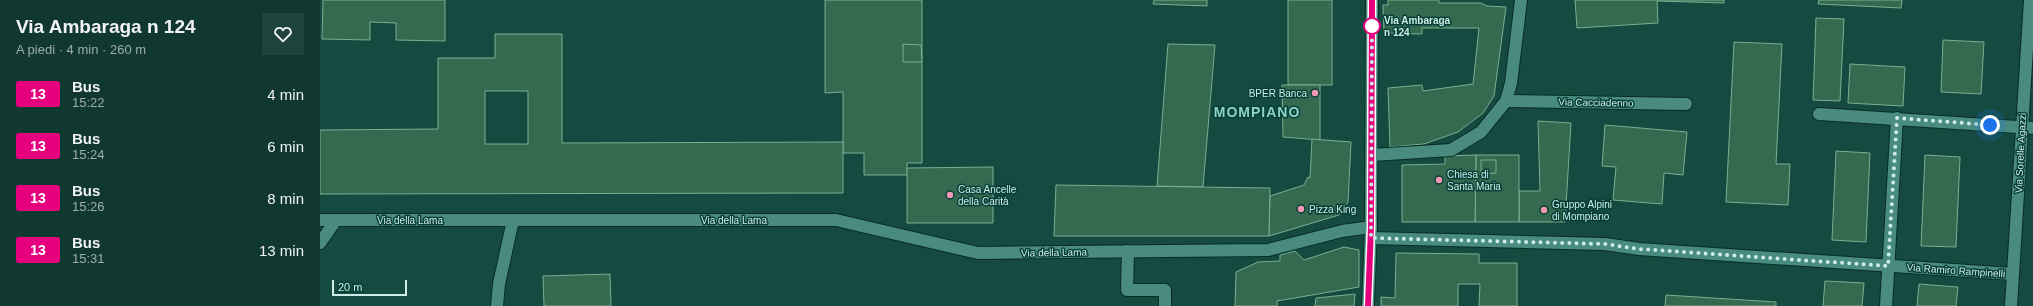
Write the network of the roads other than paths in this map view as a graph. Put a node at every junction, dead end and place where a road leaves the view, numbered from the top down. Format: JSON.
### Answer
{"nodes":[{"id":1,"x":1372,"y":0,"type":"edge"},
{"id":2,"x":1521,"y":0,"type":"edge"},
{"id":3,"x":2030,"y":0,"type":"edge"},
{"id":4,"x":1506,"y":101,"type":"junction"},
{"id":5,"x":1686,"y":104,"type":"dead end"},
{"id":6,"x":1819,"y":114,"type":"dead end"},
{"id":7,"x":1897,"y":118,"type":"junction"},
{"id":8,"x":2027,"y":128,"type":"edge"},
{"id":9,"x":1372,"y":155,"type":"junction"},
{"id":10,"x":320,"y":220,"type":"edge"},
{"id":11,"x":336,"y":220,"type":"junction"},
{"id":12,"x":513,"y":220,"type":"junction"},
{"id":13,"x":1371,"y":233,"type":"junction"},
{"id":14,"x":320,"y":244,"type":"edge"},
{"id":15,"x":1128,"y":250,"type":"junction"},
{"id":16,"x":1888,"y":266,"type":"junction"},
{"id":17,"x":2013,"y":274,"type":"junction"},
{"id":18,"x":497,"y":306,"type":"edge"},
{"id":19,"x":1165,"y":306,"type":"edge"},
{"id":20,"x":1368,"y":306,"type":"edge"},
{"id":21,"x":1886,"y":306,"type":"edge"},
{"id":22,"x":2011,"y":306,"type":"edge"}],
"edges":[{"from":1,"to":9,"type":"street"},
{"from":2,"to":4,"type":"street"},
{"from":3,"to":8,"type":"street","name":"Via Sorelle Agazzi"},
{"from":4,"to":5,"type":"street","name":"Via Cacciadenno"},
{"from":4,"to":9,"type":"street"},
{"from":6,"to":7,"type":"street"},
{"from":7,"to":8,"type":"street"},
{"from":7,"to":16,"type":"street"},
{"from":8,"to":17,"type":"street","name":"Via Sorelle Agazzi"},
{"from":9,"to":13,"type":"street"},
{"from":10,"to":11,"type":"street","name":"Via della Lama"},
{"from":11,"to":12,"type":"street","name":"Via della Lama"},
{"from":11,"to":14,"type":"street"},
{"from":12,"to":15,"type":"street","name":"Via della Lama"},
{"from":12,"to":18,"type":"street"},
{"from":13,"to":15,"type":"street","name":"Via della Lama"},
{"from":13,"to":16,"type":"street","name":"Via Ramiro Rampinelli"},
{"from":13,"to":20,"type":"street"},
{"from":15,"to":19,"type":"street"},
{"from":16,"to":17,"type":"street","name":"Via Ramiro Rampinelli"},
{"from":16,"to":21,"type":"street"},
{"from":17,"to":22,"type":"street","name":"Via Sorelle Agazzi"}]}
